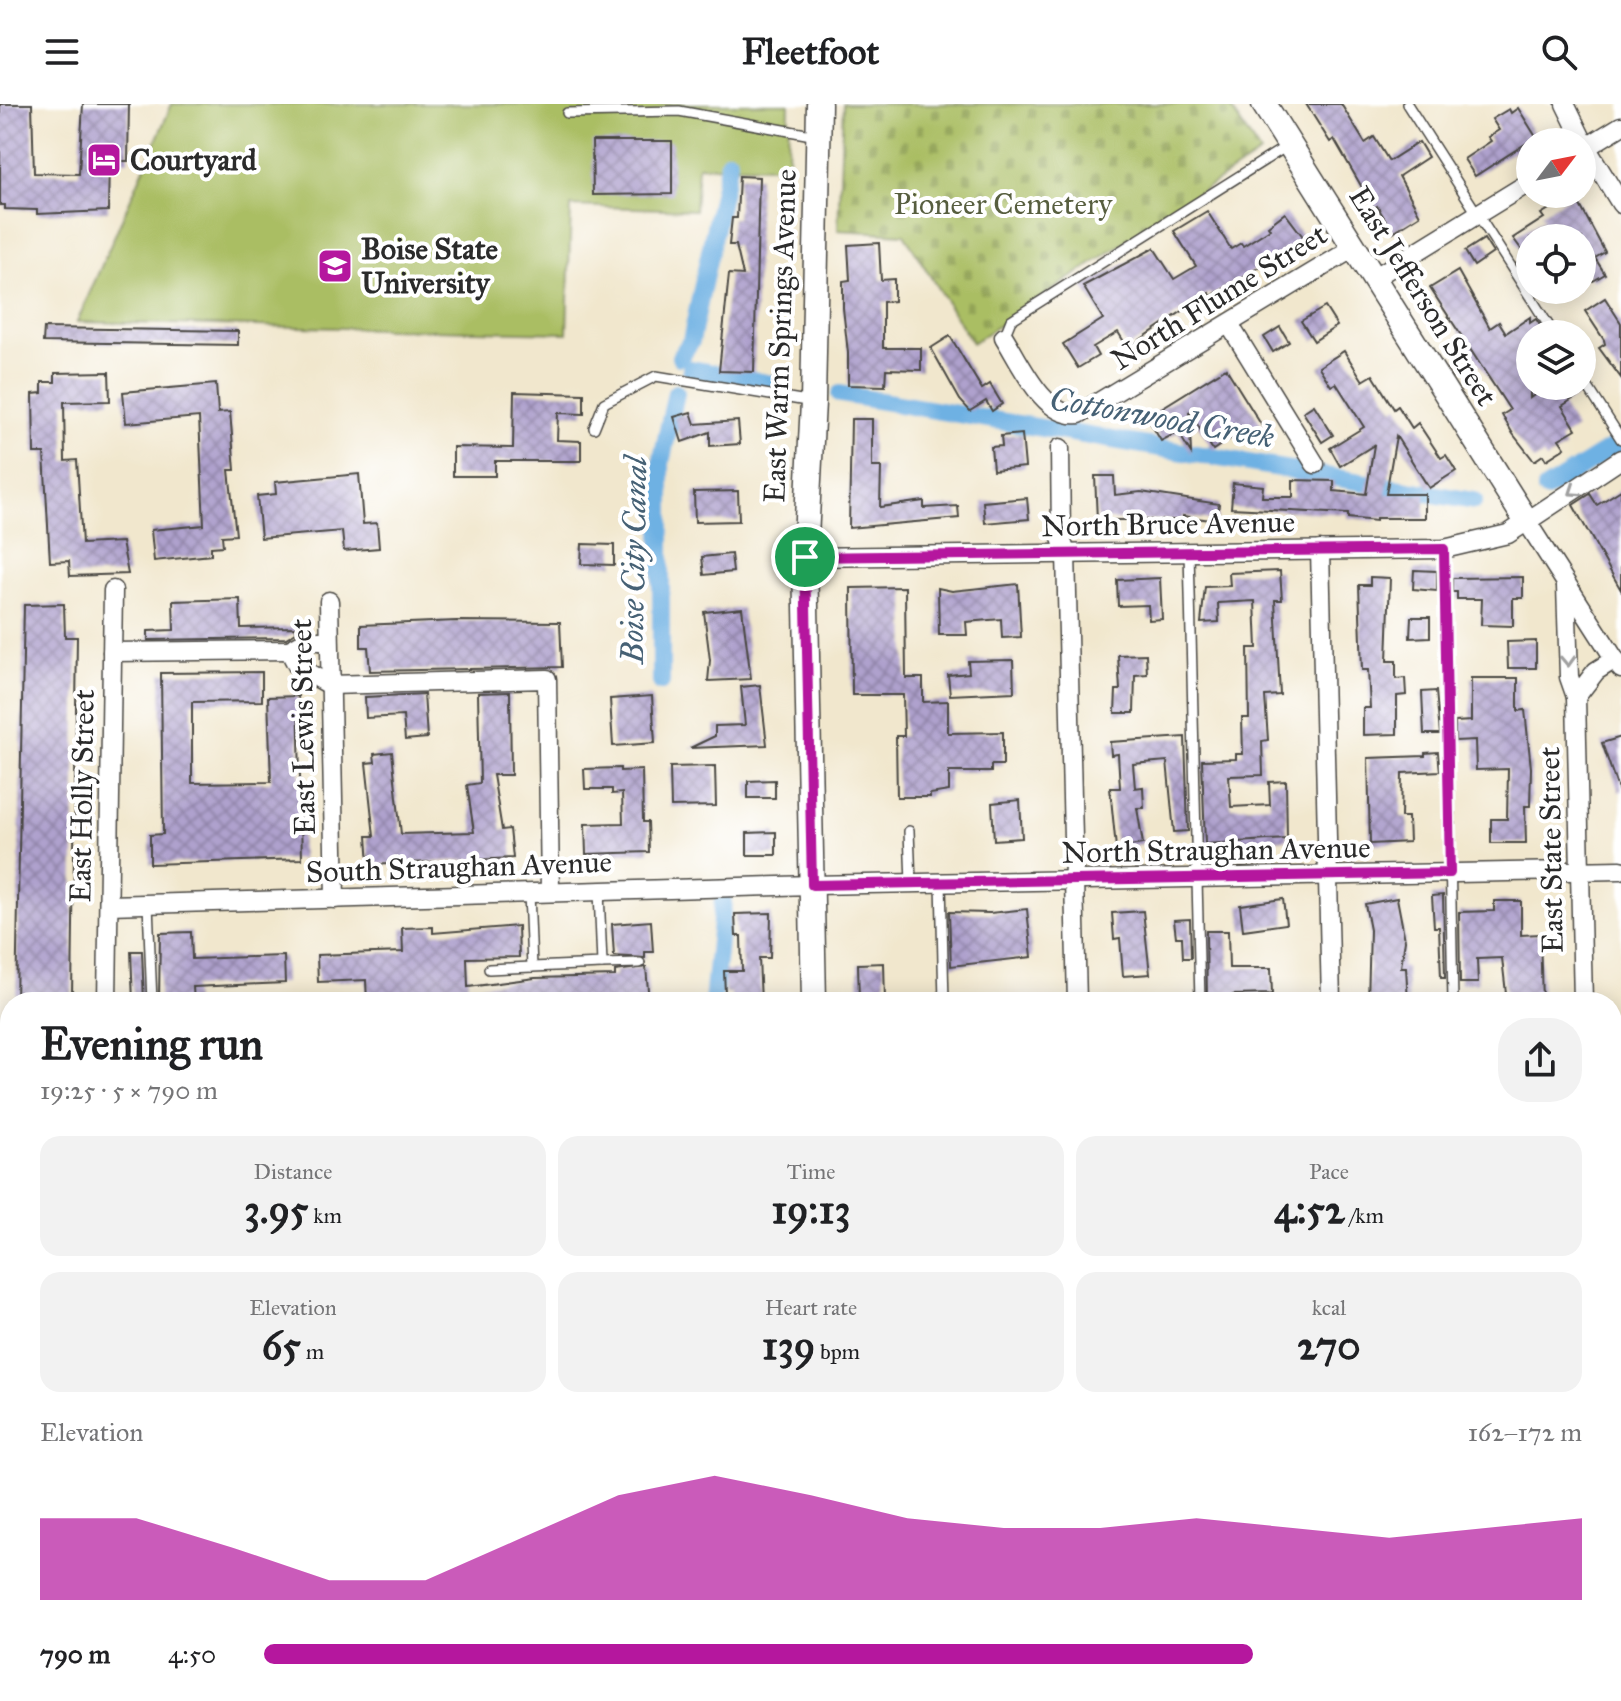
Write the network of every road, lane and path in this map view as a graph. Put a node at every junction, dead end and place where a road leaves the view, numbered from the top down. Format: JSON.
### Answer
{"nodes":[{"id":1,"x":819,"y":104,"type":"edge"},
{"id":2,"x":1264,"y":104,"type":"edge"},
{"id":3,"x":1407,"y":104,"type":"edge"},
{"id":4,"x":1565,"y":104,"type":"edge"},
{"id":5,"x":567,"y":113,"type":"dead end"},
{"id":6,"x":1621,"y":126,"type":"edge"},
{"id":7,"x":1575,"y":128,"type":"edge"},
{"id":8,"x":818,"y":137,"type":"junction"},
{"id":9,"x":1596,"y":141,"type":"edge"},
{"id":10,"x":1290,"y":144,"type":"junction"},
{"id":11,"x":1596,"y":166,"type":"edge"},
{"id":12,"x":1516,"y":190,"type":"edge"},
{"id":13,"x":1621,"y":204,"type":"edge"},
{"id":14,"x":1477,"y":214,"type":"junction"},
{"id":15,"x":1355,"y":247,"type":"junction"},
{"id":16,"x":1374,"y":278,"type":"junction"},
{"id":17,"x":1545,"y":320,"type":"edge"},
{"id":18,"x":1229,"y":324,"type":"junction"},
{"id":19,"x":1004,"y":337,"type":"joint"},
{"id":20,"x":1596,"y":400,"type":"edge"},
{"id":21,"x":813,"y":402,"type":"junction"},
{"id":22,"x":594,"y":428,"type":"dead end"},
{"id":23,"x":1620,"y":437,"type":"edge"},
{"id":24,"x":1060,"y":448,"type":"dead end"},
{"id":25,"x":1621,"y":459,"type":"edge"},
{"id":26,"x":1315,"y":464,"type":"dead end"},
{"id":27,"x":1527,"y":522,"type":"junction"},
{"id":28,"x":1444,"y":549,"type":"junction"},
{"id":29,"x":1320,"y":550,"type":"junction"},
{"id":30,"x":1189,"y":552,"type":"junction"},
{"id":31,"x":1066,"y":553,"type":"junction"},
{"id":32,"x":805,"y":557,"type":"junction"},
{"id":33,"x":1566,"y":583,"type":"junction"},
{"id":34,"x":113,"y":590,"type":"dead end"},
{"id":35,"x":329,"y":601,"type":"dead end"},
{"id":36,"x":329,"y":641,"type":"junction"},
{"id":37,"x":289,"y":650,"type":"junction"},
{"id":38,"x":112,"y":652,"type":"junction"},
{"id":39,"x":1618,"y":664,"type":"edge"},
{"id":40,"x":330,"y":685,"type":"junction"},
{"id":41,"x":1576,"y":697,"type":"junction"},
{"id":42,"x":909,"y":831,"type":"dead end"},
{"id":43,"x":1579,"y":870,"type":"junction"},
{"id":44,"x":1621,"y":870,"type":"edge"},
{"id":45,"x":1450,"y":873,"type":"junction"},
{"id":46,"x":1328,"y":876,"type":"junction"},
{"id":47,"x":1197,"y":878,"type":"junction"},
{"id":48,"x":1074,"y":880,"type":"junction"},
{"id":49,"x":911,"y":883,"type":"junction"},
{"id":50,"x":941,"y":883,"type":"junction"},
{"id":51,"x":812,"y":885,"type":"junction"},
{"id":52,"x":599,"y":891,"type":"junction"},
{"id":53,"x":550,"y":892,"type":"junction"},
{"id":54,"x":529,"y":893,"type":"junction"},
{"id":55,"x":335,"y":899,"type":"junction"},
{"id":56,"x":148,"y":904,"type":"junction"},
{"id":57,"x":109,"y":905,"type":"junction"},
{"id":58,"x":640,"y":963,"type":"dead end"},
{"id":59,"x":602,"y":964,"type":"junction"},
{"id":60,"x":532,"y":967,"type":"junction"},
{"id":61,"x":489,"y":969,"type":"dead end"},
{"id":62,"x":107,"y":992,"type":"edge"},
{"id":63,"x":152,"y":992,"type":"edge"},
{"id":64,"x":814,"y":992,"type":"edge"},
{"id":65,"x":944,"y":992,"type":"edge"},
{"id":66,"x":1077,"y":992,"type":"edge"},
{"id":67,"x":1200,"y":992,"type":"edge"},
{"id":68,"x":1331,"y":992,"type":"edge"},
{"id":69,"x":1453,"y":992,"type":"edge"},
{"id":70,"x":1583,"y":992,"type":"edge"}],
"edges":[{"from":1,"to":8,"type":"street","name":"East Warm Springs Avenue"},
{"from":2,"to":10,"type":"street","name":"East Jefferson Street"},
{"from":3,"to":14,"type":"lane"},
{"from":4,"to":7,"type":"street"},
{"from":5,"to":8,"type":"lane"},
{"from":6,"to":9,"type":"street"},
{"from":8,"to":21,"type":"street","name":"East Warm Springs Avenue"},
{"from":10,"to":15,"type":"street","name":"East Jefferson Street"},
{"from":10,"to":19,"type":"lane"},
{"from":11,"to":13,"type":"street"},
{"from":12,"to":14,"type":"street"},
{"from":14,"to":16,"type":"street"},
{"from":14,"to":17,"type":"lane"},
{"from":15,"to":16,"type":"street","name":"East Jefferson Street"},
{"from":15,"to":18,"type":"street","name":"North Flume Street"},
{"from":16,"to":27,"type":"street","name":"East Jefferson Street"},
{"from":18,"to":19,"type":"street","name":"North Flume Street"},
{"from":18,"to":26,"type":"street"},
{"from":20,"to":23,"type":"lane"},
{"from":21,"to":22,"type":"lane"},
{"from":21,"to":32,"type":"street","name":"East Warm Springs Avenue"},
{"from":24,"to":31,"type":"street"},
{"from":25,"to":27,"type":"street","name":"North Bruce Avenue","one_way":true},
{"from":27,"to":28,"type":"street","name":"North Bruce Avenue"},
{"from":27,"to":33,"type":"street"},
{"from":28,"to":29,"type":"street","name":"North Bruce Avenue"},
{"from":28,"to":45,"type":"lane"},
{"from":29,"to":30,"type":"street","name":"North Bruce Avenue"},
{"from":29,"to":46,"type":"street"},
{"from":30,"to":31,"type":"street","name":"North Bruce Avenue"},
{"from":30,"to":47,"type":"lane"},
{"from":31,"to":32,"type":"street","name":"North Bruce Avenue"},
{"from":31,"to":48,"type":"street"},
{"from":32,"to":51,"type":"street","name":"East Warm Springs Avenue"},
{"from":33,"to":39,"type":"street"},
{"from":33,"to":41,"type":"street","name":"East State Street","one_way":true},
{"from":34,"to":38,"type":"street","name":"East Holly Street"},
{"from":35,"to":36,"type":"street","name":"East Lewis Street"},
{"from":36,"to":37,"type":"street"},
{"from":36,"to":40,"type":"street","name":"East Lewis Street"},
{"from":37,"to":38,"type":"street"},
{"from":37,"to":40,"type":"street"},
{"from":38,"to":57,"type":"street","name":"East Holly Street"},
{"from":39,"to":41,"type":"street"},
{"from":40,"to":53,"type":"street"},
{"from":40,"to":55,"type":"street","name":"East Lewis Street"},
{"from":41,"to":43,"type":"street","name":"East State Street"},
{"from":42,"to":49,"type":"lane"},
{"from":43,"to":44,"type":"street","name":"North Straughan Avenue"},
{"from":43,"to":45,"type":"street","name":"North Straughan Avenue"},
{"from":43,"to":70,"type":"street","name":"East State Street"},
{"from":45,"to":46,"type":"street","name":"North Straughan Avenue"},
{"from":45,"to":69,"type":"lane"},
{"from":46,"to":47,"type":"street","name":"North Straughan Avenue"},
{"from":46,"to":68,"type":"street"},
{"from":47,"to":48,"type":"street","name":"North Straughan Avenue"},
{"from":47,"to":67,"type":"lane"},
{"from":48,"to":50,"type":"street","name":"North Straughan Avenue"},
{"from":48,"to":66,"type":"street"},
{"from":49,"to":50,"type":"street","name":"North Straughan Avenue"},
{"from":49,"to":51,"type":"street","name":"North Straughan Avenue"},
{"from":50,"to":65,"type":"lane"},
{"from":51,"to":52,"type":"street","name":"South Straughan Avenue"},
{"from":51,"to":64,"type":"street","name":"East Warm Springs Avenue"},
{"from":52,"to":53,"type":"street","name":"South Straughan Avenue"},
{"from":52,"to":59,"type":"lane"},
{"from":53,"to":54,"type":"street","name":"South Straughan Avenue"},
{"from":54,"to":55,"type":"street","name":"South Straughan Avenue"},
{"from":54,"to":60,"type":"lane"},
{"from":55,"to":56,"type":"street","name":"South Straughan Avenue"},
{"from":56,"to":57,"type":"street","name":"South Straughan Avenue"},
{"from":56,"to":63,"type":"lane"},
{"from":57,"to":62,"type":"street","name":"East Holly Street"},
{"from":58,"to":59,"type":"lane"},
{"from":59,"to":60,"type":"lane"},
{"from":60,"to":61,"type":"lane"}]}
